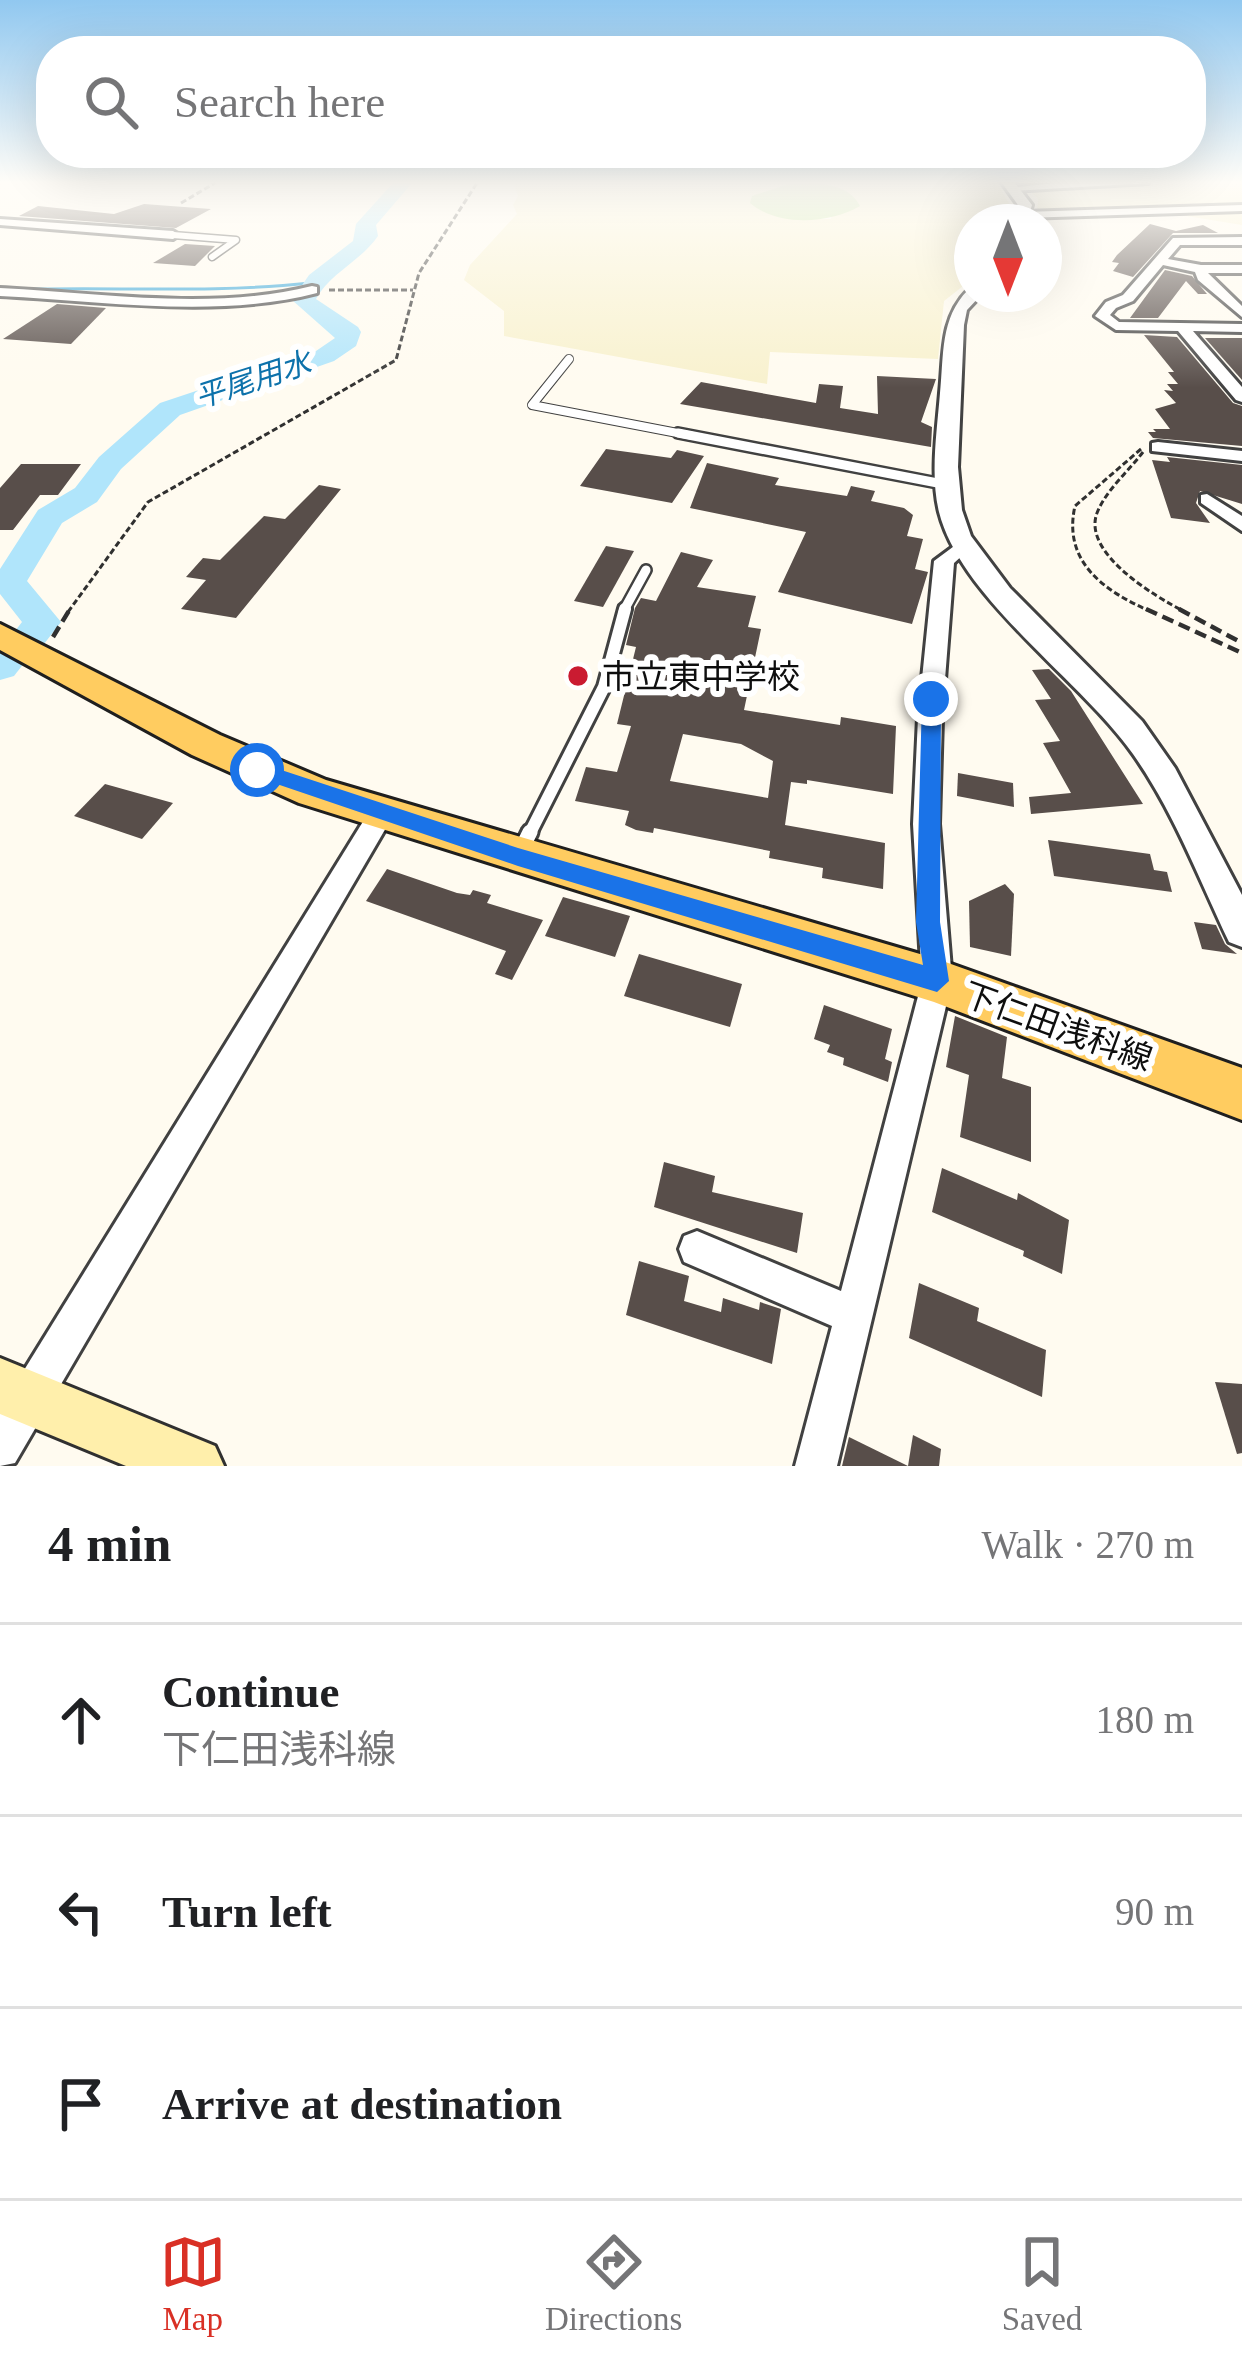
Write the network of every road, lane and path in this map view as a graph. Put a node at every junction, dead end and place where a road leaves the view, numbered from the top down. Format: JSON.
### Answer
{"nodes":[{"id":1,"x":220,"y":251,"type":"edge"},
{"id":2,"x":430,"y":251,"type":"edge"},
{"id":3,"x":1169,"y":251,"type":"edge"},
{"id":4,"x":212,"y":257,"type":"dead end"},
{"id":5,"x":1161,"y":261,"type":"junction"},
{"id":6,"x":1201,"y":269,"type":"junction"},
{"id":7,"x":1242,"y":269,"type":"edge"},
{"id":8,"x":308,"y":290,"type":"joint"},
{"id":9,"x":413,"y":290,"type":"junction"},
{"id":10,"x":0,"y":292,"type":"edge"},
{"id":11,"x":1235,"y":298,"type":"edge"},
{"id":12,"x":957,"y":312,"type":"edge"},
{"id":13,"x":1242,"y":313,"type":"edge"},
{"id":14,"x":1182,"y":327,"type":"junction"},
{"id":15,"x":1242,"y":328,"type":"edge"},
{"id":16,"x":569,"y":358,"type":"dead end"},
{"id":17,"x":1242,"y":397,"type":"edge"},
{"id":18,"x":1158,"y":448,"type":"junction"},
{"id":19,"x":1242,"y":456,"type":"edge"},
{"id":20,"x":949,"y":486,"type":"junction"},
{"id":21,"x":1207,"y":499,"type":"dead end"},
{"id":22,"x":1242,"y":524,"type":"edge"},
{"id":23,"x":965,"y":544,"type":"junction"},
{"id":24,"x":646,"y":570,"type":"dead end"},
{"id":25,"x":1,"y":638,"type":"edge"},
{"id":26,"x":1242,"y":643,"type":"edge"},
{"id":27,"x":1242,"y":652,"type":"edge"},
{"id":28,"x":44,"y":658,"type":"junction"},
{"id":29,"x":381,"y":814,"type":"junction"},
{"id":30,"x":518,"y":857,"type":"junction"},
{"id":31,"x":1242,"y":931,"type":"edge"},
{"id":32,"x":937,"y":981,"type":"junction"},
{"id":33,"x":1242,"y":1094,"type":"edge"},
{"id":34,"x":697,"y":1249,"type":"dead end"},
{"id":35,"x":851,"y":1315,"type":"junction"},
{"id":36,"x":15,"y":1392,"type":"edge"},
{"id":37,"x":0,"y":1448,"type":"edge"},
{"id":38,"x":195,"y":1466,"type":"edge"},
{"id":39,"x":815,"y":1466,"type":"edge"}],
"edges":[{"from":1,"to":4,"type":"lane"},
{"from":2,"to":9,"type":"path"},
{"from":3,"to":5,"type":"street"},
{"from":5,"to":6,"type":"street"},
{"from":5,"to":14,"type":"street"},
{"from":6,"to":7,"type":"street"},
{"from":6,"to":11,"type":"street"},
{"from":8,"to":9,"type":"path"},
{"from":8,"to":10,"type":"street"},
{"from":9,"to":28,"type":"path"},
{"from":11,"to":13,"type":"street"},
{"from":12,"to":20,"type":"street"},
{"from":14,"to":15,"type":"street"},
{"from":14,"to":17,"type":"street"},
{"from":16,"to":20,"type":"lane"},
{"from":18,"to":19,"type":"street"},
{"from":18,"to":26,"type":"path"},
{"from":18,"to":27,"type":"path"},
{"from":20,"to":23,"type":"street"},
{"from":21,"to":22,"type":"street"},
{"from":23,"to":31,"type":"street"},
{"from":23,"to":32,"type":"street"},
{"from":24,"to":30,"type":"lane"},
{"from":25,"to":28,"type":"main road","name":"下仁田浅科線"},
{"from":28,"to":29,"type":"main road","name":"下仁田浅科線"},
{"from":29,"to":30,"type":"main road","name":"下仁田浅科線"},
{"from":29,"to":36,"type":"street"},
{"from":30,"to":32,"type":"main road","name":"下仁田浅科線"},
{"from":32,"to":33,"type":"main road","name":"下仁田浅科線"},
{"from":32,"to":35,"type":"street"},
{"from":34,"to":35,"type":"street"},
{"from":35,"to":39,"type":"street"},
{"from":36,"to":37,"type":"street"},
{"from":36,"to":38,"type":"main road"}]}
